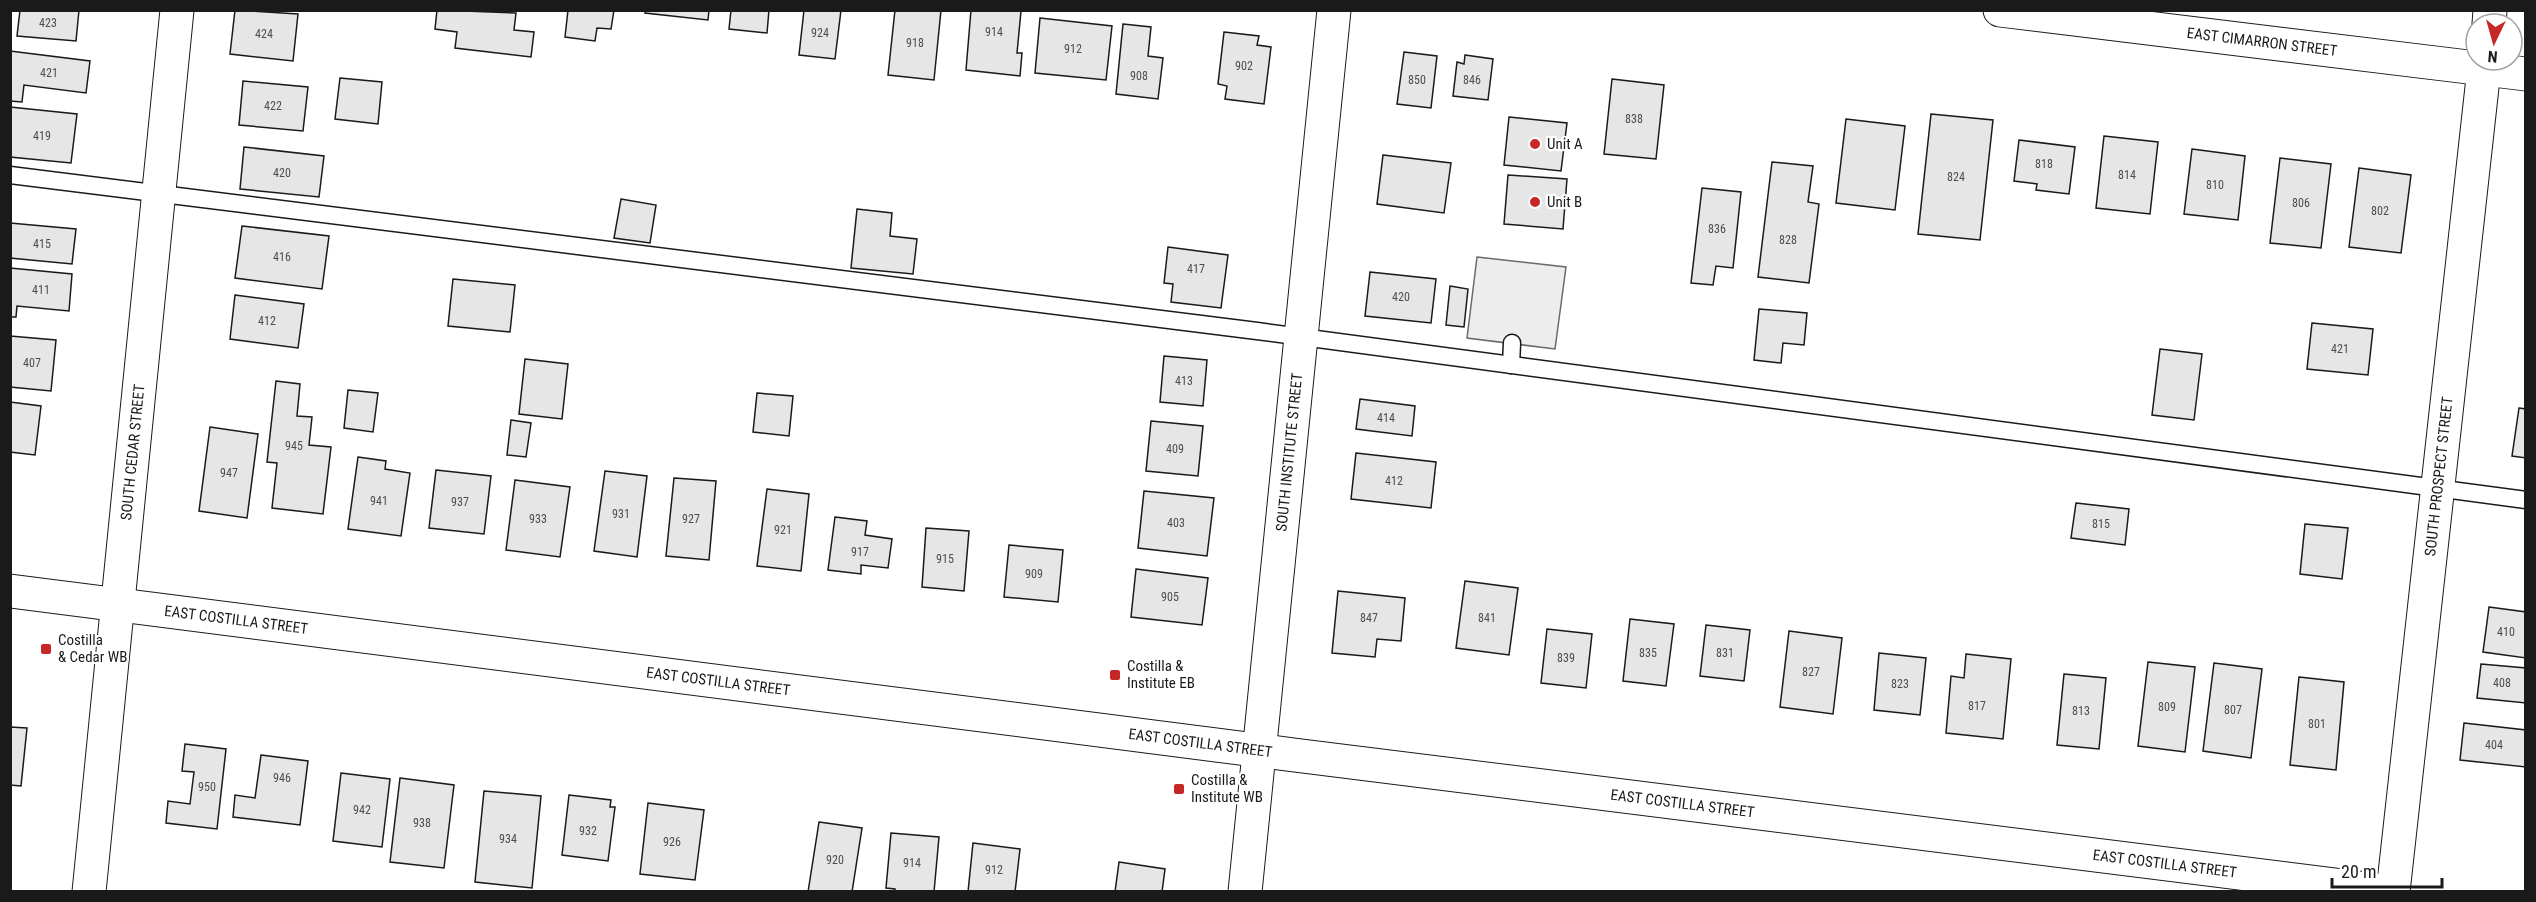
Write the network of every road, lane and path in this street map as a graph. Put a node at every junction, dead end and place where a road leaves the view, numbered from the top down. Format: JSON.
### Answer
{"nodes":[{"id":1,"x":177,"y":10,"type":"edge"},
{"id":2,"x":1334,"y":10,"type":"edge"},
{"id":3,"x":2000,"y":10,"type":"edge"},
{"id":4,"x":2464,"y":62,"type":"edge"},
{"id":5,"x":2483,"y":72,"type":"edge"},
{"id":6,"x":10,"y":174,"type":"edge"},
{"id":7,"x":158,"y":194,"type":"junction"},
{"id":8,"x":1301,"y":336,"type":"junction"},
{"id":9,"x":1512,"y":343,"type":"dead end"},
{"id":10,"x":1511,"y":365,"type":"junction"},
{"id":11,"x":2436,"y":489,"type":"junction"},
{"id":12,"x":2526,"y":500,"type":"edge"},
{"id":13,"x":10,"y":591,"type":"edge"},
{"id":14,"x":118,"y":604,"type":"junction"},
{"id":15,"x":1258,"y":750,"type":"junction"},
{"id":16,"x":89,"y":891,"type":"edge"},
{"id":17,"x":1245,"y":891,"type":"edge"},
{"id":18,"x":2392,"y":891,"type":"edge"}],
"edges":[{"from":1,"to":7,"type":"street","name":"SOUTH CEDAR STREET"},
{"from":2,"to":8,"type":"street","name":"SOUTH INSTITUTE STREET"},
{"from":3,"to":4,"type":"street","name":"EAST CIMARRON STREET"},
{"from":5,"to":11,"type":"street","name":"SOUTH PROSPECT STREET"},
{"from":6,"to":7,"type":"lane"},
{"from":7,"to":8,"type":"lane"},
{"from":7,"to":14,"type":"street","name":"SOUTH CEDAR STREET"},
{"from":8,"to":10,"type":"lane"},
{"from":8,"to":15,"type":"street","name":"SOUTH INSTITUTE STREET"},
{"from":9,"to":10,"type":"lane"},
{"from":10,"to":11,"type":"lane"},
{"from":11,"to":12,"type":"lane"},
{"from":11,"to":18,"type":"street","name":"SOUTH PROSPECT STREET"},
{"from":13,"to":14,"type":"street","name":"EAST COSTILLA STREET"},
{"from":14,"to":15,"type":"street","name":"EAST COSTILLA STREET"},
{"from":14,"to":16,"type":"street","name":"SOUTH CEDAR STREET"},
{"from":15,"to":17,"type":"street","name":"SOUTH INSTITUTE STREET"},
{"from":15,"to":18,"type":"street","name":"EAST COSTILLA STREET"}]}
